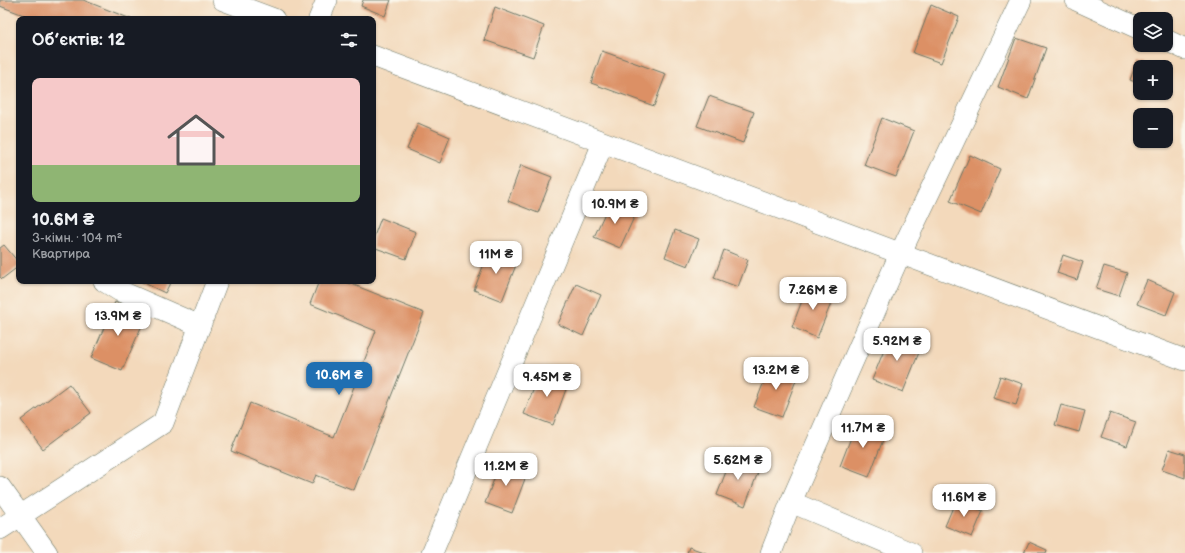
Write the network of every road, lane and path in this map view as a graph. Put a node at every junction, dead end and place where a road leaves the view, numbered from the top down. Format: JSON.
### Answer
{"nodes":[{"id":1,"x":224,"y":0,"type":"edge"},
{"id":2,"x":327,"y":0,"type":"edge"},
{"id":3,"x":1021,"y":0,"type":"edge"},
{"id":4,"x":1076,"y":0,"type":"edge"},
{"id":5,"x":266,"y":16,"type":"edge"},
{"id":6,"x":319,"y":16,"type":"edge"},
{"id":7,"x":1133,"y":26,"type":"edge"},
{"id":8,"x":1173,"y":43,"type":"edge"},
{"id":9,"x":1185,"y":49,"type":"edge"},
{"id":10,"x":376,"y":57,"type":"edge"},
{"id":11,"x":603,"y":143,"type":"junction"},
{"id":12,"x":900,"y":254,"type":"junction"},
{"id":13,"x":109,"y":284,"type":"edge"},
{"id":14,"x":216,"y":284,"type":"edge"},
{"id":15,"x":200,"y":326,"type":"junction"},
{"id":16,"x":1185,"y":360,"type":"edge"},
{"id":17,"x":0,"y":487,"type":"edge"},
{"id":18,"x":791,"y":502,"type":"junction"},
{"id":19,"x":20,"y":515,"type":"junction"},
{"id":20,"x":0,"y":529,"type":"edge"},
{"id":21,"x":47,"y":553,"type":"edge"},
{"id":22,"x":432,"y":553,"type":"edge"},
{"id":23,"x":771,"y":553,"type":"edge"},
{"id":24,"x":911,"y":553,"type":"edge"}],
"edges":[{"from":1,"to":5,"type":"street"},
{"from":2,"to":6,"type":"street"},
{"from":3,"to":12,"type":"street"},
{"from":4,"to":7,"type":"street"},
{"from":8,"to":9,"type":"street"},
{"from":10,"to":11,"type":"street"},
{"from":11,"to":12,"type":"street"},
{"from":11,"to":22,"type":"street"},
{"from":12,"to":16,"type":"street"},
{"from":12,"to":18,"type":"street"},
{"from":13,"to":15,"type":"street"},
{"from":14,"to":15,"type":"street"},
{"from":15,"to":19,"type":"street"},
{"from":17,"to":19,"type":"street"},
{"from":18,"to":23,"type":"street"},
{"from":18,"to":24,"type":"street"},
{"from":19,"to":20,"type":"street"},
{"from":19,"to":21,"type":"street"}]}
